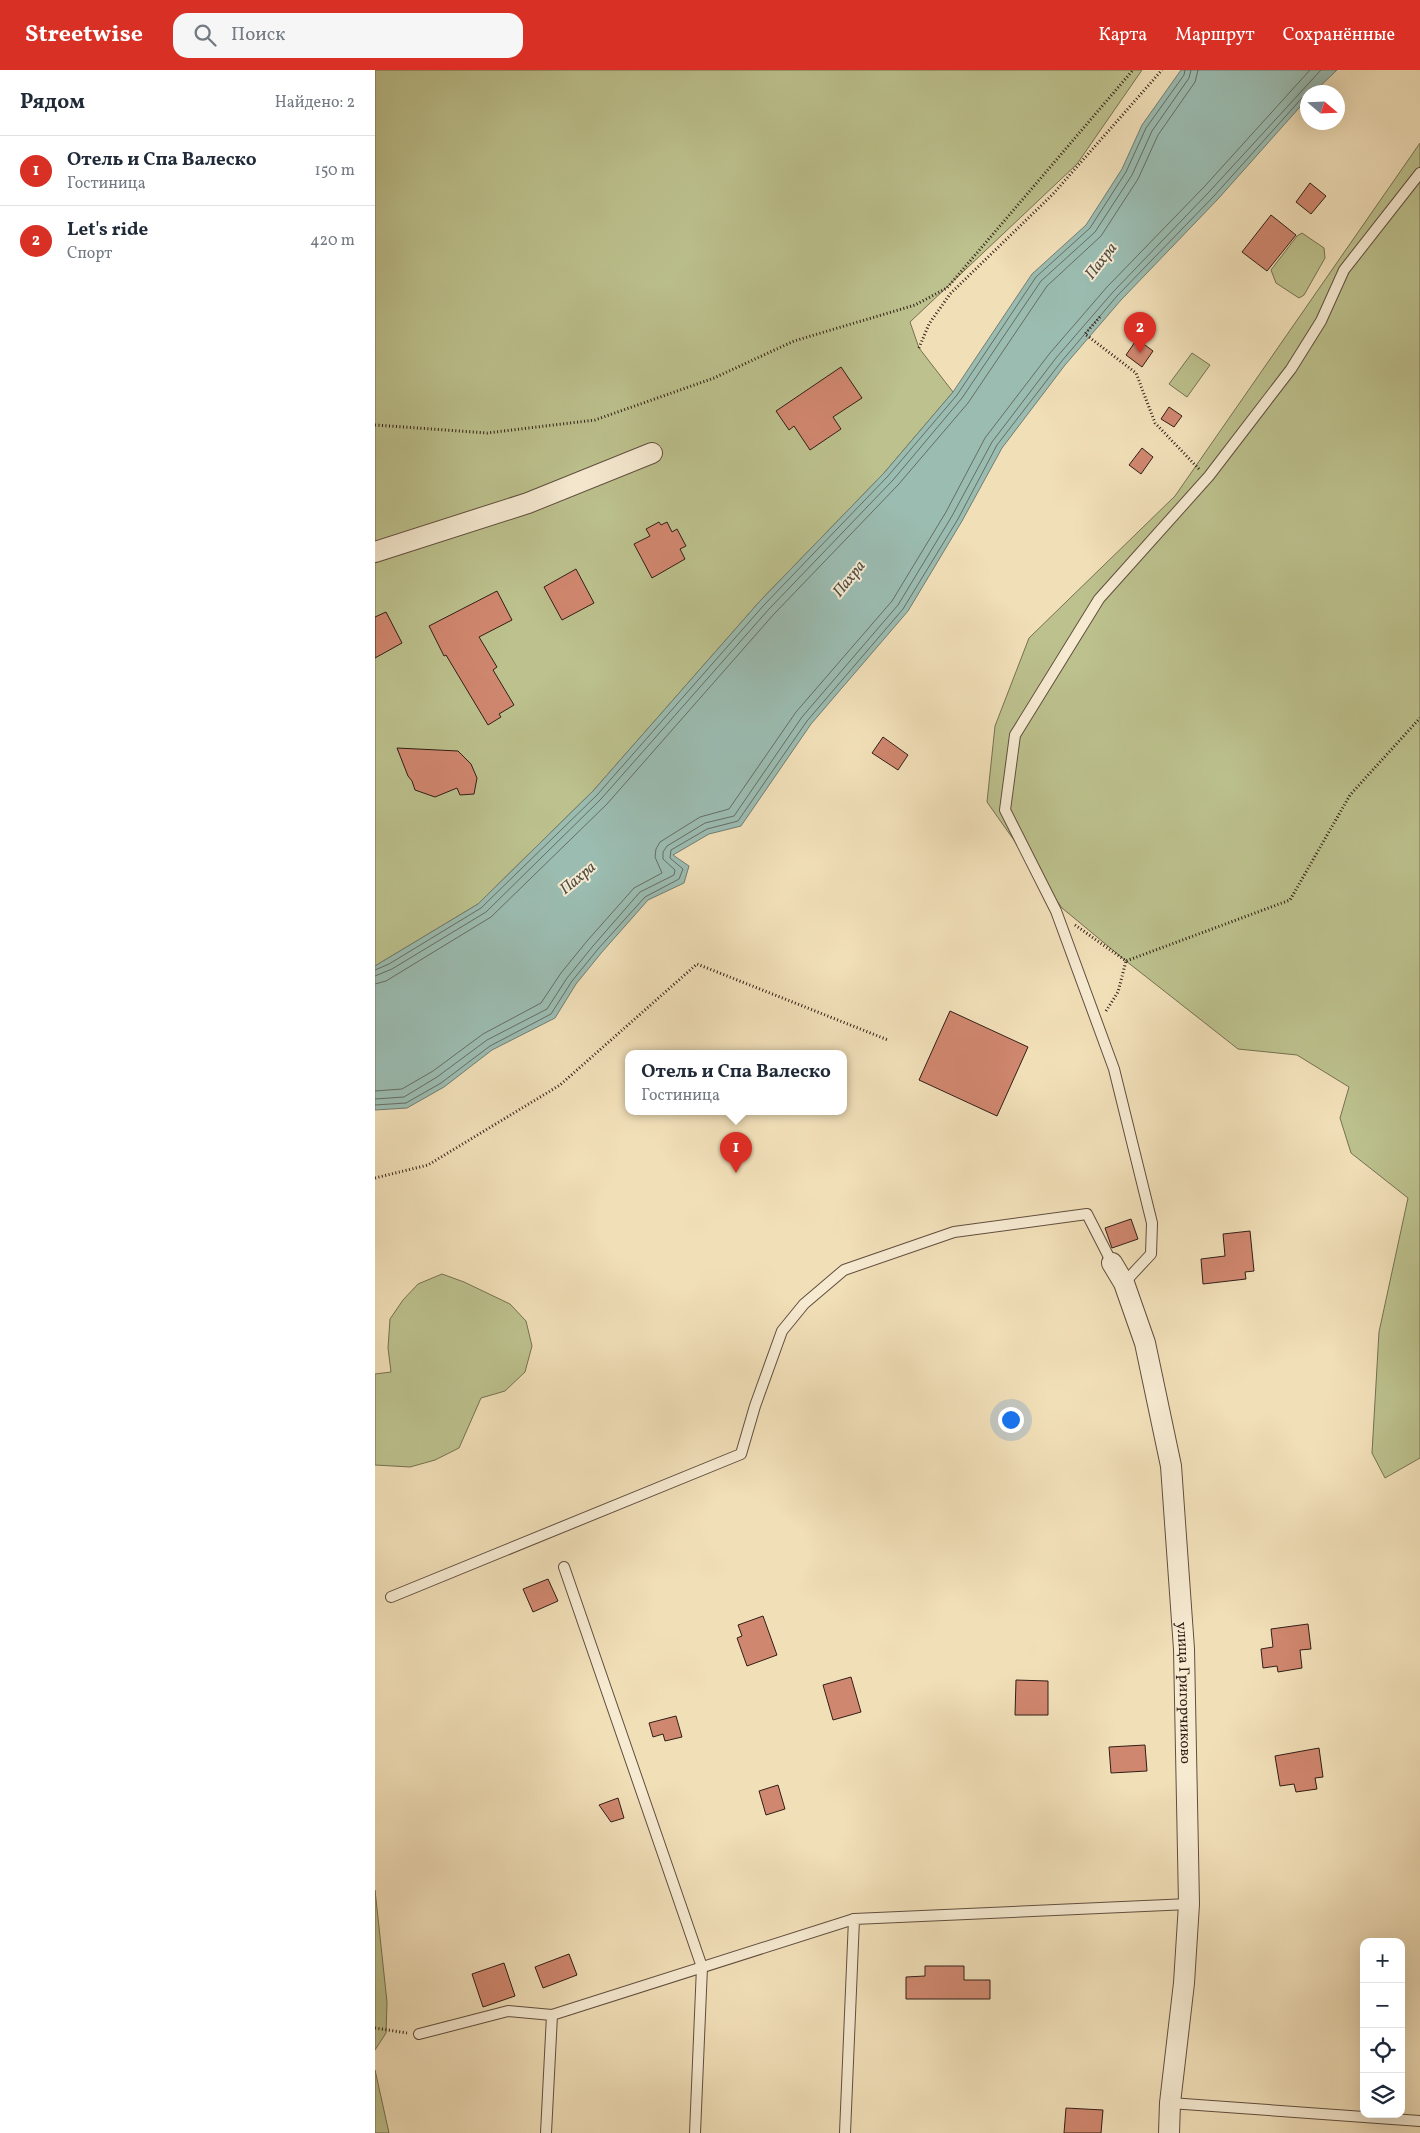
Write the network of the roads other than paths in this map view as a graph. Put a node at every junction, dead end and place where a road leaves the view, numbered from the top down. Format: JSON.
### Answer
{"nodes":[{"id":1,"x":1420,"y":173,"type":"edge"},
{"id":2,"x":652,"y":453,"type":"dead end"},
{"id":3,"x":375,"y":552,"type":"edge"},
{"id":4,"x":1112,"y":1263,"type":"joint"},
{"id":5,"x":1124,"y":1283,"type":"junction"},
{"id":6,"x":564,"y":1567,"type":"dead end"},
{"id":7,"x":391,"y":1597,"type":"dead end"},
{"id":8,"x":1189,"y":1904,"type":"junction"},
{"id":9,"x":854,"y":1920,"type":"junction"},
{"id":10,"x":702,"y":1967,"type":"junction"},
{"id":11,"x":552,"y":2015,"type":"junction"},
{"id":12,"x":419,"y":2034,"type":"road end"},
{"id":13,"x":1169,"y":2103,"type":"junction"},
{"id":14,"x":1420,"y":2121,"type":"edge"},
{"id":15,"x":547,"y":2133,"type":"edge"},
{"id":16,"x":695,"y":2133,"type":"edge"},
{"id":17,"x":845,"y":2133,"type":"edge"},
{"id":18,"x":1169,"y":2133,"type":"edge"}],
"edges":[{"from":1,"to":5,"type":"lane"},
{"from":2,"to":3,"type":"street"},
{"from":4,"to":5,"type":"street","name":"улица Григорчиково"},
{"from":4,"to":7,"type":"lane"},
{"from":5,"to":8,"type":"street","name":"улица Григорчиково"},
{"from":6,"to":10,"type":"lane"},
{"from":8,"to":9,"type":"lane"},
{"from":8,"to":13,"type":"street","name":"улица Григорчиково"},
{"from":9,"to":10,"type":"lane"},
{"from":9,"to":17,"type":"lane"},
{"from":10,"to":11,"type":"lane"},
{"from":10,"to":16,"type":"lane"},
{"from":11,"to":12,"type":"lane"},
{"from":11,"to":15,"type":"lane"},
{"from":13,"to":14,"type":"lane"},
{"from":13,"to":18,"type":"street","name":"улица Григорчиково"}]}
